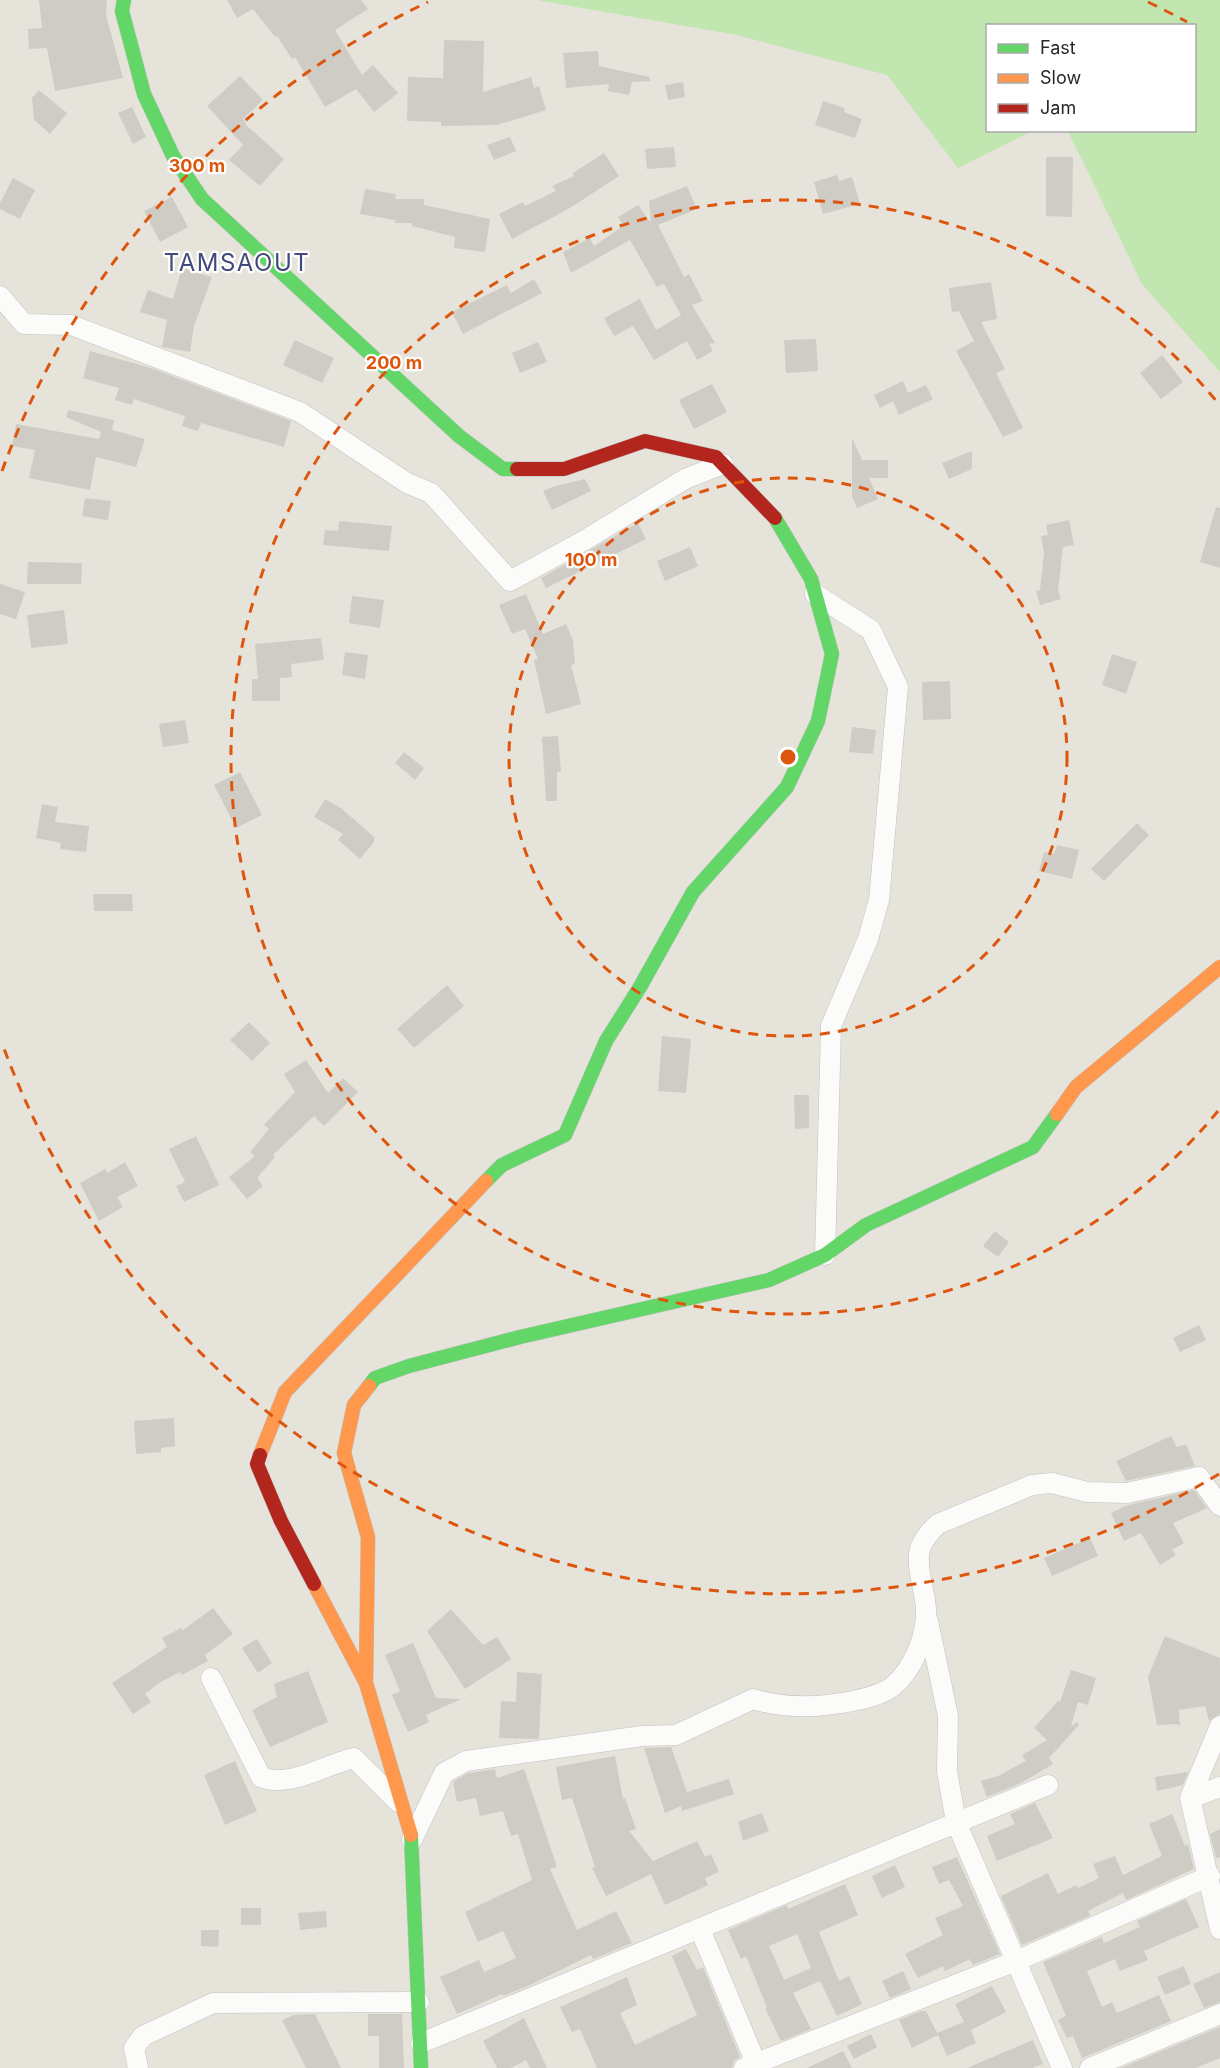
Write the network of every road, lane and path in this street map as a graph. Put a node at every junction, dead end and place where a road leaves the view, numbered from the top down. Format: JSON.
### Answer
{"nodes":[{"id":1,"x":124,"y":0,"type":"edge"},
{"id":2,"x":0,"y":296,"type":"edge"},
{"id":3,"x":723,"y":464,"type":"junction"},
{"id":4,"x":815,"y":594,"type":"junction"},
{"id":5,"x":1220,"y":967,"type":"edge"},
{"id":6,"x":825,"y":1254,"type":"junction"},
{"id":7,"x":1220,"y":1506,"type":"edge"},
{"id":8,"x":926,"y":1612,"type":"junction"},
{"id":9,"x":211,"y":1678,"type":"dead end"},
{"id":10,"x":366,"y":1683,"type":"junction"},
{"id":11,"x":1220,"y":1726,"type":"edge"},
{"id":12,"x":1048,"y":1785,"type":"dead end"},
{"id":13,"x":1220,"y":1787,"type":"edge"},
{"id":14,"x":1190,"y":1798,"type":"junction"},
{"id":15,"x":402,"y":1806,"type":"junction"},
{"id":16,"x":956,"y":1822,"type":"junction"},
{"id":17,"x":412,"y":1840,"type":"junction"},
{"id":18,"x":1210,"y":1876,"type":"junction"},
{"id":19,"x":1216,"y":1900,"type":"edge"},
{"id":20,"x":700,"y":1929,"type":"junction"},
{"id":21,"x":1220,"y":1929,"type":"edge"},
{"id":22,"x":1016,"y":1960,"type":"junction"},
{"id":23,"x":419,"y":2002,"type":"junction"},
{"id":24,"x":1220,"y":2014,"type":"edge"},
{"id":25,"x":421,"y":2043,"type":"junction"},
{"id":26,"x":752,"y":2066,"type":"edge"},
{"id":27,"x":138,"y":2068,"type":"edge"},
{"id":28,"x":422,"y":2068,"type":"edge"},
{"id":29,"x":1062,"y":2068,"type":"edge"},
{"id":30,"x":1090,"y":2068,"type":"edge"}],
"edges":[{"from":1,"to":3,"type":"main road"},
{"from":2,"to":3,"type":"street"},
{"from":3,"to":4,"type":"main road"},
{"from":4,"to":6,"type":"street"},
{"from":4,"to":10,"type":"main road"},
{"from":5,"to":6,"type":"main road"},
{"from":6,"to":10,"type":"main road"},
{"from":7,"to":8,"type":"street"},
{"from":8,"to":16,"type":"street"},
{"from":8,"to":17,"type":"street"},
{"from":9,"to":15,"type":"street"},
{"from":10,"to":15,"type":"main road"},
{"from":11,"to":14,"type":"street"},
{"from":12,"to":16,"type":"street"},
{"from":13,"to":14,"type":"street"},
{"from":14,"to":18,"type":"street"},
{"from":15,"to":17,"type":"main road"},
{"from":16,"to":20,"type":"street"},
{"from":16,"to":22,"type":"street"},
{"from":17,"to":23,"type":"main road"},
{"from":18,"to":19,"type":"street"},
{"from":18,"to":22,"type":"street"},
{"from":19,"to":21,"type":"street"},
{"from":20,"to":25,"type":"street"},
{"from":20,"to":26,"type":"street"},
{"from":22,"to":26,"type":"street"},
{"from":22,"to":29,"type":"street"},
{"from":23,"to":25,"type":"main road"},
{"from":23,"to":27,"type":"street"},
{"from":24,"to":30,"type":"street"},
{"from":25,"to":28,"type":"main road"}]}
